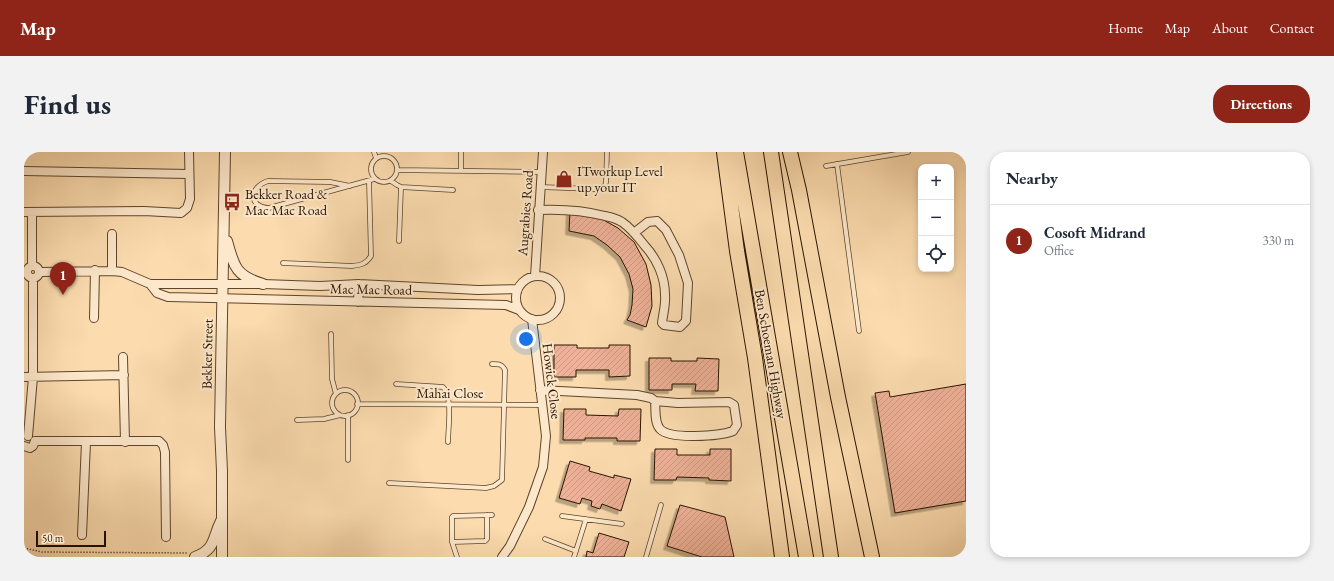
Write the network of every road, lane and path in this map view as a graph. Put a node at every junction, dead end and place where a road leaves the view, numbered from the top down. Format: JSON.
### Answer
{"nodes":[{"id":1,"x":189,"y":152,"type":"edge"},
{"id":2,"x":225,"y":152,"type":"edge"},
{"id":3,"x":374,"y":152,"type":"edge"},
{"id":4,"x":461,"y":152,"type":"edge"},
{"id":5,"x":543,"y":152,"type":"edge"},
{"id":6,"x":607,"y":152,"type":"edge"},
{"id":7,"x":724,"y":152,"type":"edge"},
{"id":8,"x":736,"y":152,"type":"edge"},
{"id":9,"x":771,"y":152,"type":"edge"},
{"id":10,"x":790,"y":152,"type":"edge"},
{"id":11,"x":908,"y":152,"type":"edge"},
{"id":12,"x":376,"y":158,"type":"junction"},
{"id":13,"x":837,"y":164,"type":"junction"},
{"id":14,"x":826,"y":166,"type":"dead end"},
{"id":15,"x":397,"y":170,"type":"junction"},
{"id":16,"x":24,"y":171,"type":"edge"},
{"id":17,"x":461,"y":171,"type":"junction"},
{"id":18,"x":540,"y":172,"type":"junction"},
{"id":19,"x":189,"y":174,"type":"junction"},
{"id":20,"x":374,"y":179,"type":"junction"},
{"id":21,"x":369,"y":181,"type":"junction"},
{"id":22,"x":391,"y":181,"type":"junction"},
{"id":23,"x":350,"y":186,"type":"junction"},
{"id":24,"x":401,"y":187,"type":"junction"},
{"id":25,"x":540,"y":187,"type":"junction"},
{"id":26,"x":453,"y":190,"type":"dead end"},
{"id":27,"x":538,"y":210,"type":"junction"},
{"id":28,"x":28,"y":212,"type":"edge"},
{"id":29,"x":224,"y":229,"type":"junction"},
{"id":30,"x":634,"y":233,"type":"junction"},
{"id":31,"x":112,"y":234,"type":"dead end"},
{"id":32,"x":400,"y":241,"type":"dead end"},
{"id":33,"x":283,"y":263,"type":"dead end"},
{"id":34,"x":28,"y":269,"type":"edge"},
{"id":35,"x":95,"y":270,"type":"junction"},
{"id":36,"x":112,"y":271,"type":"junction"},
{"id":37,"x":40,"y":272,"type":"junction"},
{"id":38,"x":535,"y":276,"type":"junction"},
{"id":39,"x":33,"y":278,"type":"junction"},
{"id":40,"x":222,"y":283,"type":"junction"},
{"id":41,"x":150,"y":284,"type":"junction"},
{"id":42,"x":263,"y":284,"type":"junction"},
{"id":43,"x":359,"y":284,"type":"junction"},
{"id":44,"x":518,"y":289,"type":"junction"},
{"id":45,"x":223,"y":299,"type":"junction"},
{"id":46,"x":358,"y":302,"type":"junction"},
{"id":47,"x":519,"y":310,"type":"junction"},
{"id":48,"x":94,"y":318,"type":"dead end"},
{"id":49,"x":532,"y":319,"type":"junction"},
{"id":50,"x":859,"y":331,"type":"dead end"},
{"id":51,"x":331,"y":334,"type":"dead end"},
{"id":52,"x":123,"y":357,"type":"dead end"},
{"id":53,"x":755,"y":358,"type":"junction"},
{"id":54,"x":492,"y":364,"type":"dead end"},
{"id":55,"x":124,"y":375,"type":"junction"},
{"id":56,"x":24,"y":377,"type":"edge"},
{"id":57,"x":33,"y":377,"type":"junction"},
{"id":58,"x":396,"y":384,"type":"dead end"},
{"id":59,"x":540,"y":390,"type":"junction"},
{"id":60,"x":336,"y":394,"type":"junction"},
{"id":61,"x":838,"y":397,"type":"junction"},
{"id":62,"x":655,"y":401,"type":"junction"},
{"id":63,"x":357,"y":404,"type":"junction"},
{"id":64,"x":449,"y":404,"type":"junction"},
{"id":65,"x":504,"y":404,"type":"junction"},
{"id":66,"x":542,"y":405,"type":"junction"},
{"id":67,"x":340,"y":415,"type":"junction"},
{"id":68,"x":348,"y":415,"type":"junction"},
{"id":69,"x":297,"y":420,"type":"dead end"},
{"id":70,"x":29,"y":438,"type":"edge"},
{"id":71,"x":86,"y":442,"type":"junction"},
{"id":72,"x":125,"y":442,"type":"junction"},
{"id":73,"x":448,"y":442,"type":"dead end"},
{"id":74,"x":24,"y":446,"type":"edge"},
{"id":75,"x":348,"y":460,"type":"dead end"},
{"id":76,"x":389,"y":483,"type":"dead end"},
{"id":77,"x":661,"y":505,"type":"dead end"},
{"id":78,"x":562,"y":516,"type":"dead end"},
{"id":79,"x":222,"y":518,"type":"junction"},
{"id":80,"x":586,"y":519,"type":"junction"},
{"id":81,"x":622,"y":524,"type":"dead end"},
{"id":82,"x":82,"y":535,"type":"dead end"},
{"id":83,"x":166,"y":537,"type":"dead end"},
{"id":84,"x":545,"y":539,"type":"dead end"},
{"id":85,"x":452,"y":542,"type":"junction"},
{"id":86,"x":24,"y":548,"type":"edge"},
{"id":87,"x":576,"y":551,"type":"junction"},
{"id":88,"x":200,"y":555,"type":"edge"},
{"id":89,"x":222,"y":557,"type":"edge"},
{"id":90,"x":456,"y":557,"type":"edge"},
{"id":91,"x":502,"y":557,"type":"edge"},
{"id":92,"x":574,"y":557,"type":"edge"},
{"id":93,"x":646,"y":557,"type":"edge"},
{"id":94,"x":782,"y":557,"type":"edge"},
{"id":95,"x":788,"y":557,"type":"edge"},
{"id":96,"x":806,"y":557,"type":"edge"},
{"id":97,"x":831,"y":557,"type":"edge"},
{"id":98,"x":862,"y":557,"type":"edge"},
{"id":99,"x":872,"y":557,"type":"edge"}],
"edges":[{"from":1,"to":19,"type":"street"},
{"from":2,"to":29,"type":"street","name":"Bekker Street"},
{"from":3,"to":12,"type":"lane"},
{"from":4,"to":17,"type":"lane"},
{"from":5,"to":18,"type":"street","name":"Augrabies Road"},
{"from":6,"to":25,"type":"lane"},
{"from":7,"to":53,"type":"highway"},
{"from":8,"to":96,"type":"highway","name":"Ben Schoeman Highway"},
{"from":9,"to":97,"type":"highway","name":"Ben Schoeman Highway"},
{"from":10,"to":61,"type":"highway"},
{"from":11,"to":13,"type":"lane"},
{"from":12,"to":15,"type":"lane"},
{"from":12,"to":20,"type":"lane"},
{"from":13,"to":14,"type":"lane"},
{"from":13,"to":50,"type":"lane"},
{"from":15,"to":17,"type":"lane"},
{"from":15,"to":22,"type":"lane"},
{"from":16,"to":19,"type":"street"},
{"from":17,"to":18,"type":"lane"},
{"from":18,"to":25,"type":"street","name":"Augrabies Road"},
{"from":19,"to":28,"type":"street"},
{"from":20,"to":21,"type":"lane"},
{"from":20,"to":22,"type":"lane"},
{"from":21,"to":23,"type":"lane"},
{"from":21,"to":33,"type":"lane"},
{"from":22,"to":24,"type":"lane"},
{"from":23,"to":23,"type":"lane"},
{"from":24,"to":26,"type":"lane"},
{"from":24,"to":32,"type":"lane"},
{"from":25,"to":27,"type":"street","name":"Augrabies Road"},
{"from":27,"to":30,"type":"street"},
{"from":27,"to":38,"type":"street","name":"Augrabies Road"},
{"from":28,"to":34,"type":"street"},
{"from":29,"to":40,"type":"street","name":"Bekker Street"},
{"from":29,"to":42,"type":"street"},
{"from":30,"to":30,"type":"street"},
{"from":31,"to":36,"type":"street"},
{"from":34,"to":37,"type":"street"},
{"from":34,"to":39,"type":"street"},
{"from":35,"to":36,"type":"street"},
{"from":35,"to":37,"type":"street"},
{"from":35,"to":48,"type":"street"},
{"from":36,"to":41,"type":"street"},
{"from":37,"to":39,"type":"street"},
{"from":38,"to":44,"type":"street"},
{"from":38,"to":49,"type":"street"},
{"from":39,"to":57,"type":"street"},
{"from":40,"to":41,"type":"street","name":"Mac Mac Road"},
{"from":40,"to":42,"type":"street","name":"Mac Mac Road"},
{"from":40,"to":45,"type":"street","name":"Bekker Street"},
{"from":41,"to":45,"type":"street","name":"Mac Mac Road"},
{"from":42,"to":43,"type":"street","name":"Mac Mac Road"},
{"from":43,"to":44,"type":"street","name":"Mac Mac Road"},
{"from":43,"to":46,"type":"street"},
{"from":44,"to":47,"type":"street"},
{"from":45,"to":46,"type":"street","name":"Mac Mac Road"},
{"from":45,"to":79,"type":"street","name":"Bekker Street"},
{"from":46,"to":47,"type":"street","name":"Mac Mac Road"},
{"from":47,"to":49,"type":"street"},
{"from":49,"to":59,"type":"street","name":"Howick Close"},
{"from":51,"to":60,"type":"lane"},
{"from":52,"to":55,"type":"street"},
{"from":53,"to":94,"type":"highway"},
{"from":53,"to":95,"type":"highway"},
{"from":54,"to":65,"type":"lane"},
{"from":55,"to":57,"type":"street"},
{"from":55,"to":72,"type":"street"},
{"from":56,"to":57,"type":"street"},
{"from":57,"to":70,"type":"street"},
{"from":58,"to":64,"type":"lane"},
{"from":59,"to":62,"type":"street"},
{"from":59,"to":66,"type":"street","name":"Howick Close"},
{"from":60,"to":63,"type":"lane"},
{"from":60,"to":67,"type":"lane"},
{"from":61,"to":98,"type":"highway"},
{"from":61,"to":99,"type":"highway"},
{"from":62,"to":62,"type":"street"},
{"from":63,"to":64,"type":"lane","name":"Mahai Close"},
{"from":63,"to":68,"type":"lane"},
{"from":64,"to":65,"type":"lane","name":"Mahai Close"},
{"from":64,"to":73,"type":"lane"},
{"from":65,"to":66,"type":"lane","name":"Mahai Close"},
{"from":65,"to":76,"type":"lane"},
{"from":66,"to":91,"type":"street","name":"Howick Close"},
{"from":67,"to":68,"type":"lane"},
{"from":67,"to":69,"type":"lane"},
{"from":68,"to":75,"type":"lane"},
{"from":70,"to":71,"type":"street"},
{"from":70,"to":74,"type":"street"},
{"from":71,"to":72,"type":"street"},
{"from":71,"to":82,"type":"street"},
{"from":72,"to":83,"type":"street"},
{"from":77,"to":93,"type":"lane"},
{"from":78,"to":80,"type":"lane"},
{"from":79,"to":88,"type":"street"},
{"from":79,"to":89,"type":"street","name":"Bekker Street"},
{"from":80,"to":81,"type":"lane"},
{"from":80,"to":87,"type":"lane"},
{"from":84,"to":87,"type":"lane"},
{"from":85,"to":85,"type":"lane"},
{"from":85,"to":90,"type":"lane"},
{"from":86,"to":88,"type":"path"},
{"from":87,"to":92,"type":"lane"}]}
